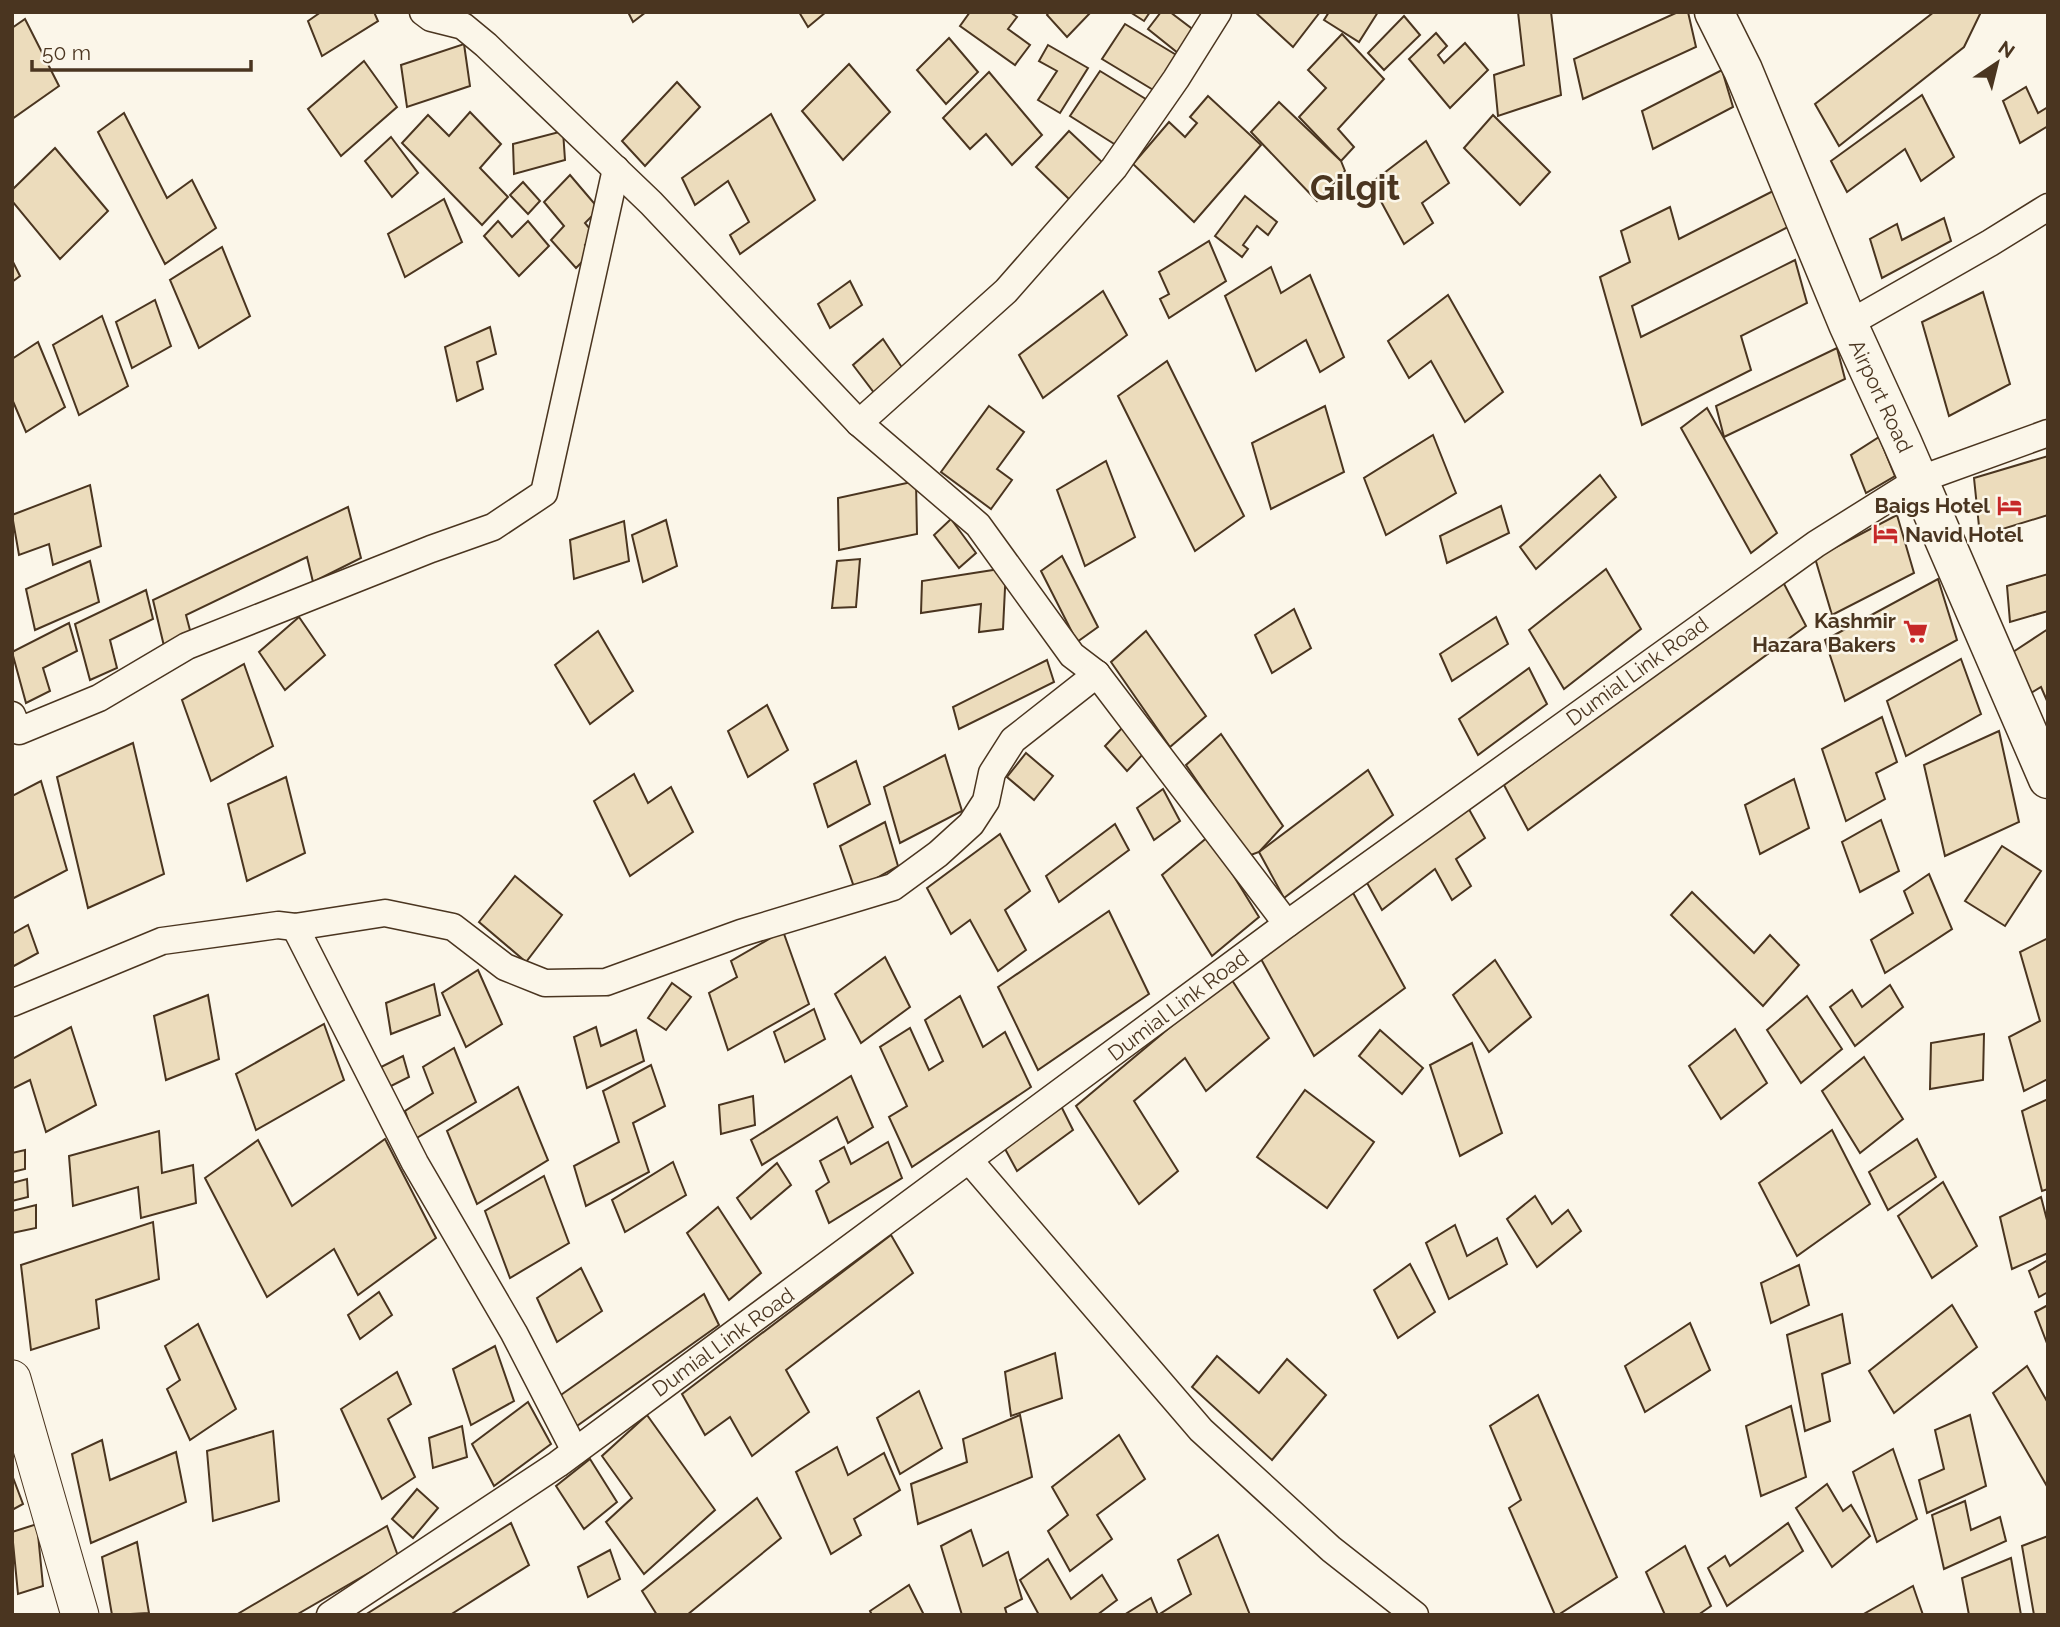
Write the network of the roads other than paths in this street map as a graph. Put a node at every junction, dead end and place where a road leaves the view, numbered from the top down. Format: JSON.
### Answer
{"nodes":[{"id":1,"x":423,"y":12,"type":"edge"},
{"id":2,"x":1218,"y":12,"type":"edge"},
{"id":3,"x":1714,"y":12,"type":"edge"},
{"id":4,"x":616,"y":169,"type":"junction"},
{"id":5,"x":2048,"y":207,"type":"edge"},
{"id":6,"x":1847,"y":324,"type":"junction"},
{"id":7,"x":859,"y":423,"type":"junction"},
{"id":8,"x":2048,"y":433,"type":"edge"},
{"id":9,"x":1919,"y":480,"type":"junction"},
{"id":10,"x":1097,"y":674,"type":"junction"},
{"id":11,"x":12,"y":715,"type":"edge"},
{"id":12,"x":2048,"y":779,"type":"edge"},
{"id":13,"x":1287,"y":924,"type":"junction"},
{"id":14,"x":295,"y":927,"type":"junction"},
{"id":15,"x":12,"y":1003,"type":"edge"},
{"id":16,"x":969,"y":1160,"type":"junction"},
{"id":17,"x":12,"y":1379,"type":"edge"},
{"id":18,"x":575,"y":1451,"type":"junction"},
{"id":19,"x":80,"y":1615,"type":"edge"},
{"id":20,"x":330,"y":1615,"type":"edge"},
{"id":21,"x":1415,"y":1615,"type":"edge"}],
"edges":[{"from":1,"to":4,"type":"street"},
{"from":2,"to":7,"type":"street"},
{"from":3,"to":6,"type":"highway","name":"Airport Road"},
{"from":4,"to":7,"type":"street"},
{"from":4,"to":11,"type":"street"},
{"from":5,"to":6,"type":"street"},
{"from":6,"to":9,"type":"highway","name":"Airport Road"},
{"from":7,"to":10,"type":"street"},
{"from":8,"to":9,"type":"street","name":"Dumial Link Road"},
{"from":9,"to":12,"type":"highway","name":"Airport Road"},
{"from":9,"to":13,"type":"street","name":"Dumial Link Road"},
{"from":10,"to":13,"type":"street"},
{"from":10,"to":14,"type":"street"},
{"from":13,"to":16,"type":"street","name":"Dumial Link Road"},
{"from":14,"to":15,"type":"street"},
{"from":14,"to":18,"type":"street"},
{"from":16,"to":18,"type":"street","name":"Dumial Link Road"},
{"from":16,"to":21,"type":"street"},
{"from":17,"to":19,"type":"main road"},
{"from":18,"to":20,"type":"street","name":"Dumial Link Road"}]}
